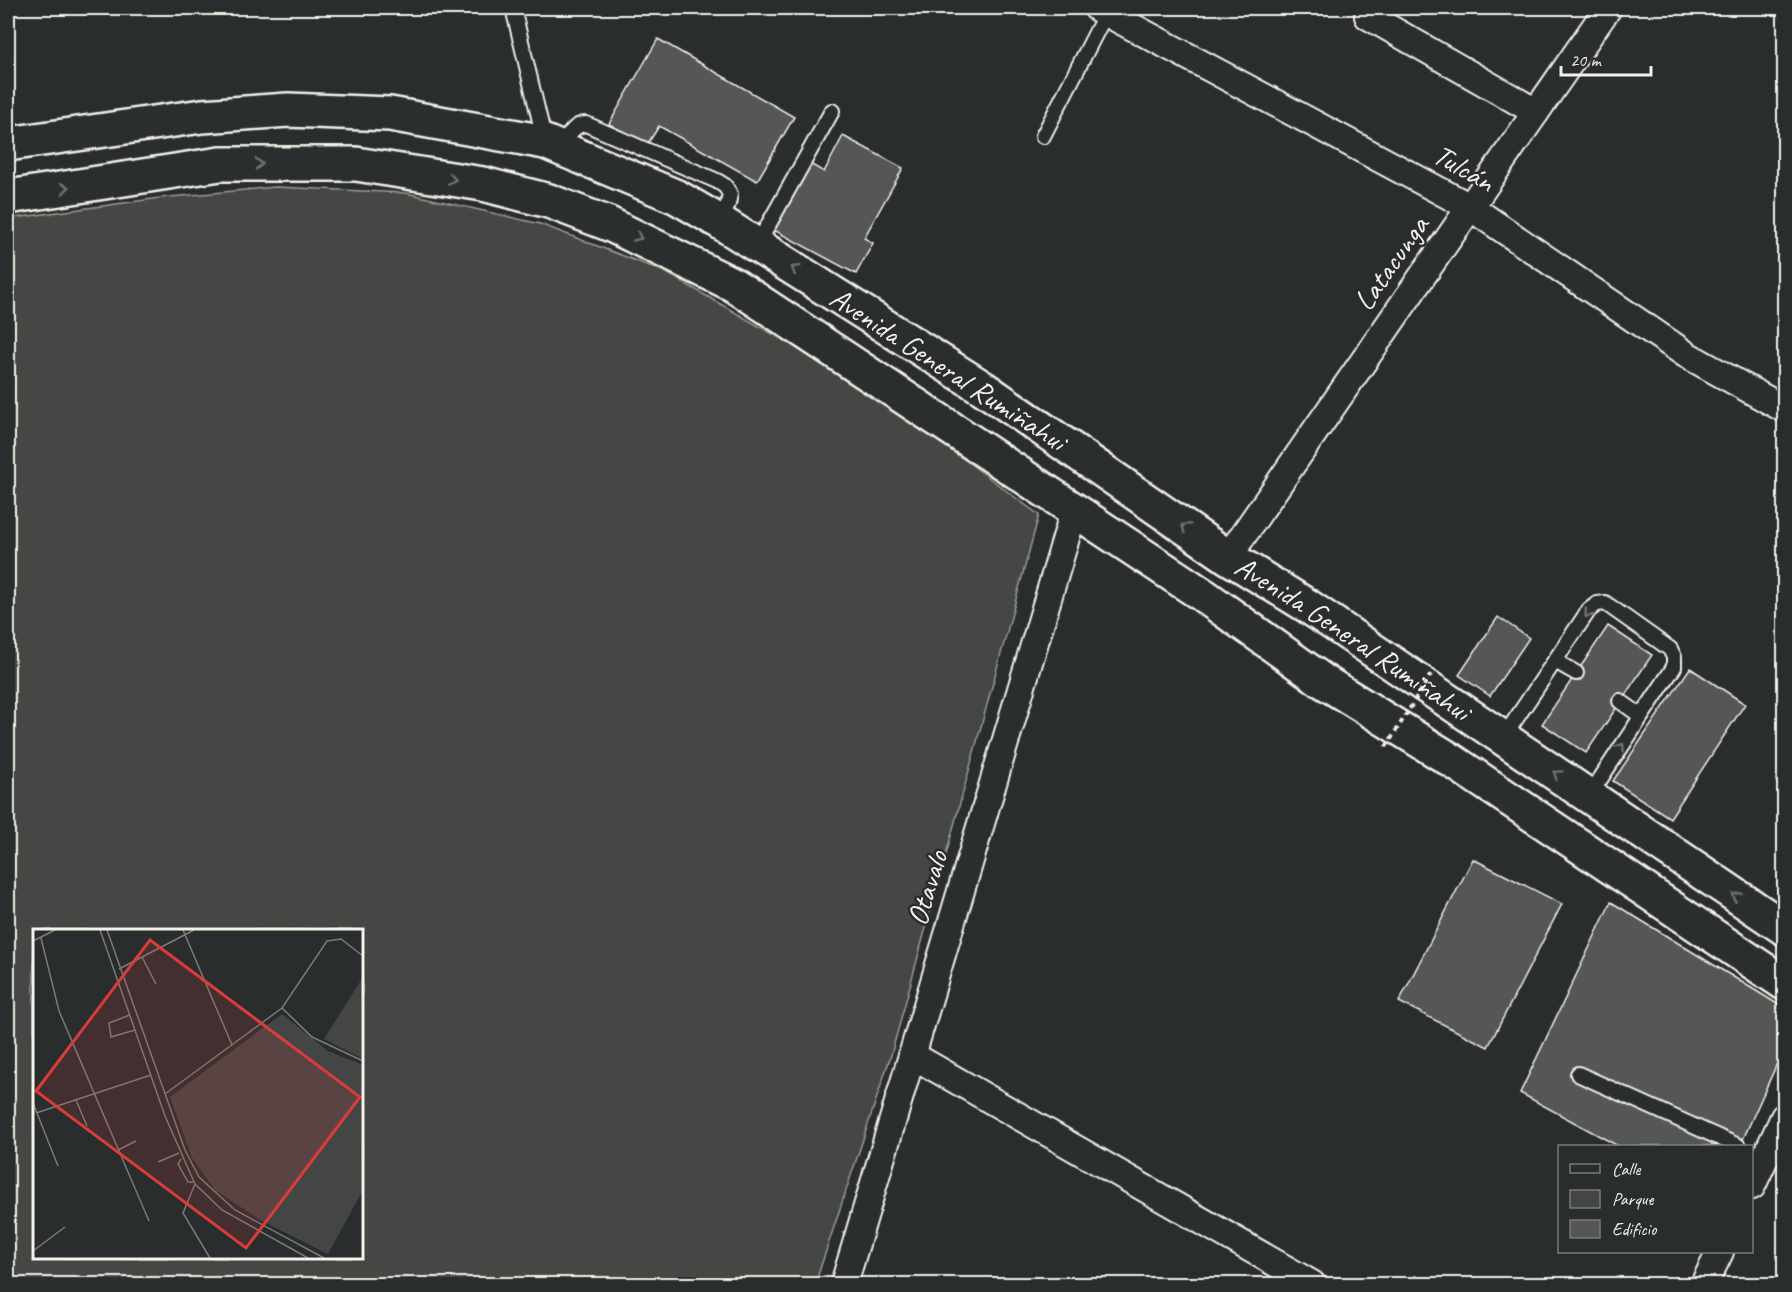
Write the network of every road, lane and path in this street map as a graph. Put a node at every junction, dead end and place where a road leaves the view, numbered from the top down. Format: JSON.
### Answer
{"nodes":[{"id":1,"x":513,"y":8,"type":"edge"},
{"id":2,"x":1608,"y":8,"type":"edge"},
{"id":3,"x":1101,"y":10,"type":"edge"},
{"id":4,"x":1368,"y":16,"type":"dead end"},
{"id":5,"x":832,"y":111,"type":"dead end"},
{"id":6,"x":1536,"y":112,"type":"junction"},
{"id":7,"x":1043,"y":136,"type":"dead end"},
{"id":8,"x":8,"y":144,"type":"edge"},
{"id":9,"x":553,"y":146,"type":"junction"},
{"id":10,"x":8,"y":197,"type":"edge"},
{"id":11,"x":1470,"y":207,"type":"junction"},
{"id":12,"x":759,"y":246,"type":"junction"},
{"id":13,"x":1785,"y":409,"type":"edge"},
{"id":14,"x":1074,"y":511,"type":"junction"},
{"id":15,"x":1228,"y":557,"type":"junction"},
{"id":16,"x":1555,"y":661,"type":"junction"},
{"id":17,"x":1576,"y":673,"type":"dead end"},
{"id":18,"x":1431,"y":674,"type":"dead end"},
{"id":19,"x":1620,"y":701,"type":"dead end"},
{"id":20,"x":1641,"y":716,"type":"junction"},
{"id":21,"x":1503,"y":738,"type":"junction"},
{"id":22,"x":1386,"y":747,"type":"dead end"},
{"id":23,"x":1589,"y":796,"type":"junction"},
{"id":24,"x":1785,"y":928,"type":"edge"},
{"id":25,"x":1785,"y":983,"type":"edge"},
{"id":26,"x":912,"y":1054,"type":"junction"},
{"id":27,"x":1578,"y":1074,"type":"dead end"},
{"id":28,"x":1785,"y":1117,"type":"edge"},
{"id":29,"x":1736,"y":1145,"type":"edge"},
{"id":30,"x":1758,"y":1156,"type":"edge"},
{"id":31,"x":1753,"y":1181,"type":"edge"},
{"id":32,"x":1719,"y":1253,"type":"edge"},
{"id":33,"x":844,"y":1284,"type":"edge"},
{"id":34,"x":1312,"y":1284,"type":"edge"},
{"id":35,"x":1704,"y":1284,"type":"edge"}],
"edges":[{"from":1,"to":9,"type":"lane"},
{"from":2,"to":6,"type":"street","name":"Latacunga"},
{"from":3,"to":7,"type":"lane"},
{"from":3,"to":11,"type":"street","name":"Tulcán"},
{"from":4,"to":6,"type":"street"},
{"from":5,"to":12,"type":"lane"},
{"from":6,"to":11,"type":"street","name":"Latacunga"},
{"from":8,"to":9,"type":"highway","name":"Avenida General Rumiñahui"},
{"from":9,"to":12,"type":"highway","name":"Avenida General Rumiñahui"},
{"from":10,"to":14,"type":"highway","name":"Avenida General Rumiñahui","one_way":true},
{"from":11,"to":13,"type":"street","name":"Tulcán"},
{"from":11,"to":15,"type":"street","name":"Latacunga"},
{"from":15,"to":12,"type":"highway","name":"Avenida General Rumiñahui","one_way":true},
{"from":14,"to":25,"type":"highway","name":"Avenida General Rumiñahui"},
{"from":14,"to":26,"type":"street","name":"Otavalo"},
{"from":15,"to":21,"type":"highway","name":"Avenida General Rumiñahui"},
{"from":16,"to":17,"type":"lane"},
{"from":20,"to":16,"type":"lane","one_way":true},
{"from":16,"to":21,"type":"lane"},
{"from":18,"to":22,"type":"path","bridge":true},
{"from":19,"to":20,"type":"lane"},
{"from":23,"to":20,"type":"lane","one_way":true},
{"from":23,"to":21,"type":"highway","name":"Avenida General Rumiñahui","one_way":true},
{"from":24,"to":23,"type":"highway","name":"Avenida General Rumiñahui","one_way":true},
{"from":26,"to":33,"type":"street","name":"Otavalo"},
{"from":26,"to":34,"type":"street"},
{"from":27,"to":29,"type":"lane"},
{"from":28,"to":30,"type":"street"},
{"from":30,"to":31,"type":"street"},
{"from":32,"to":35,"type":"street"}]}
